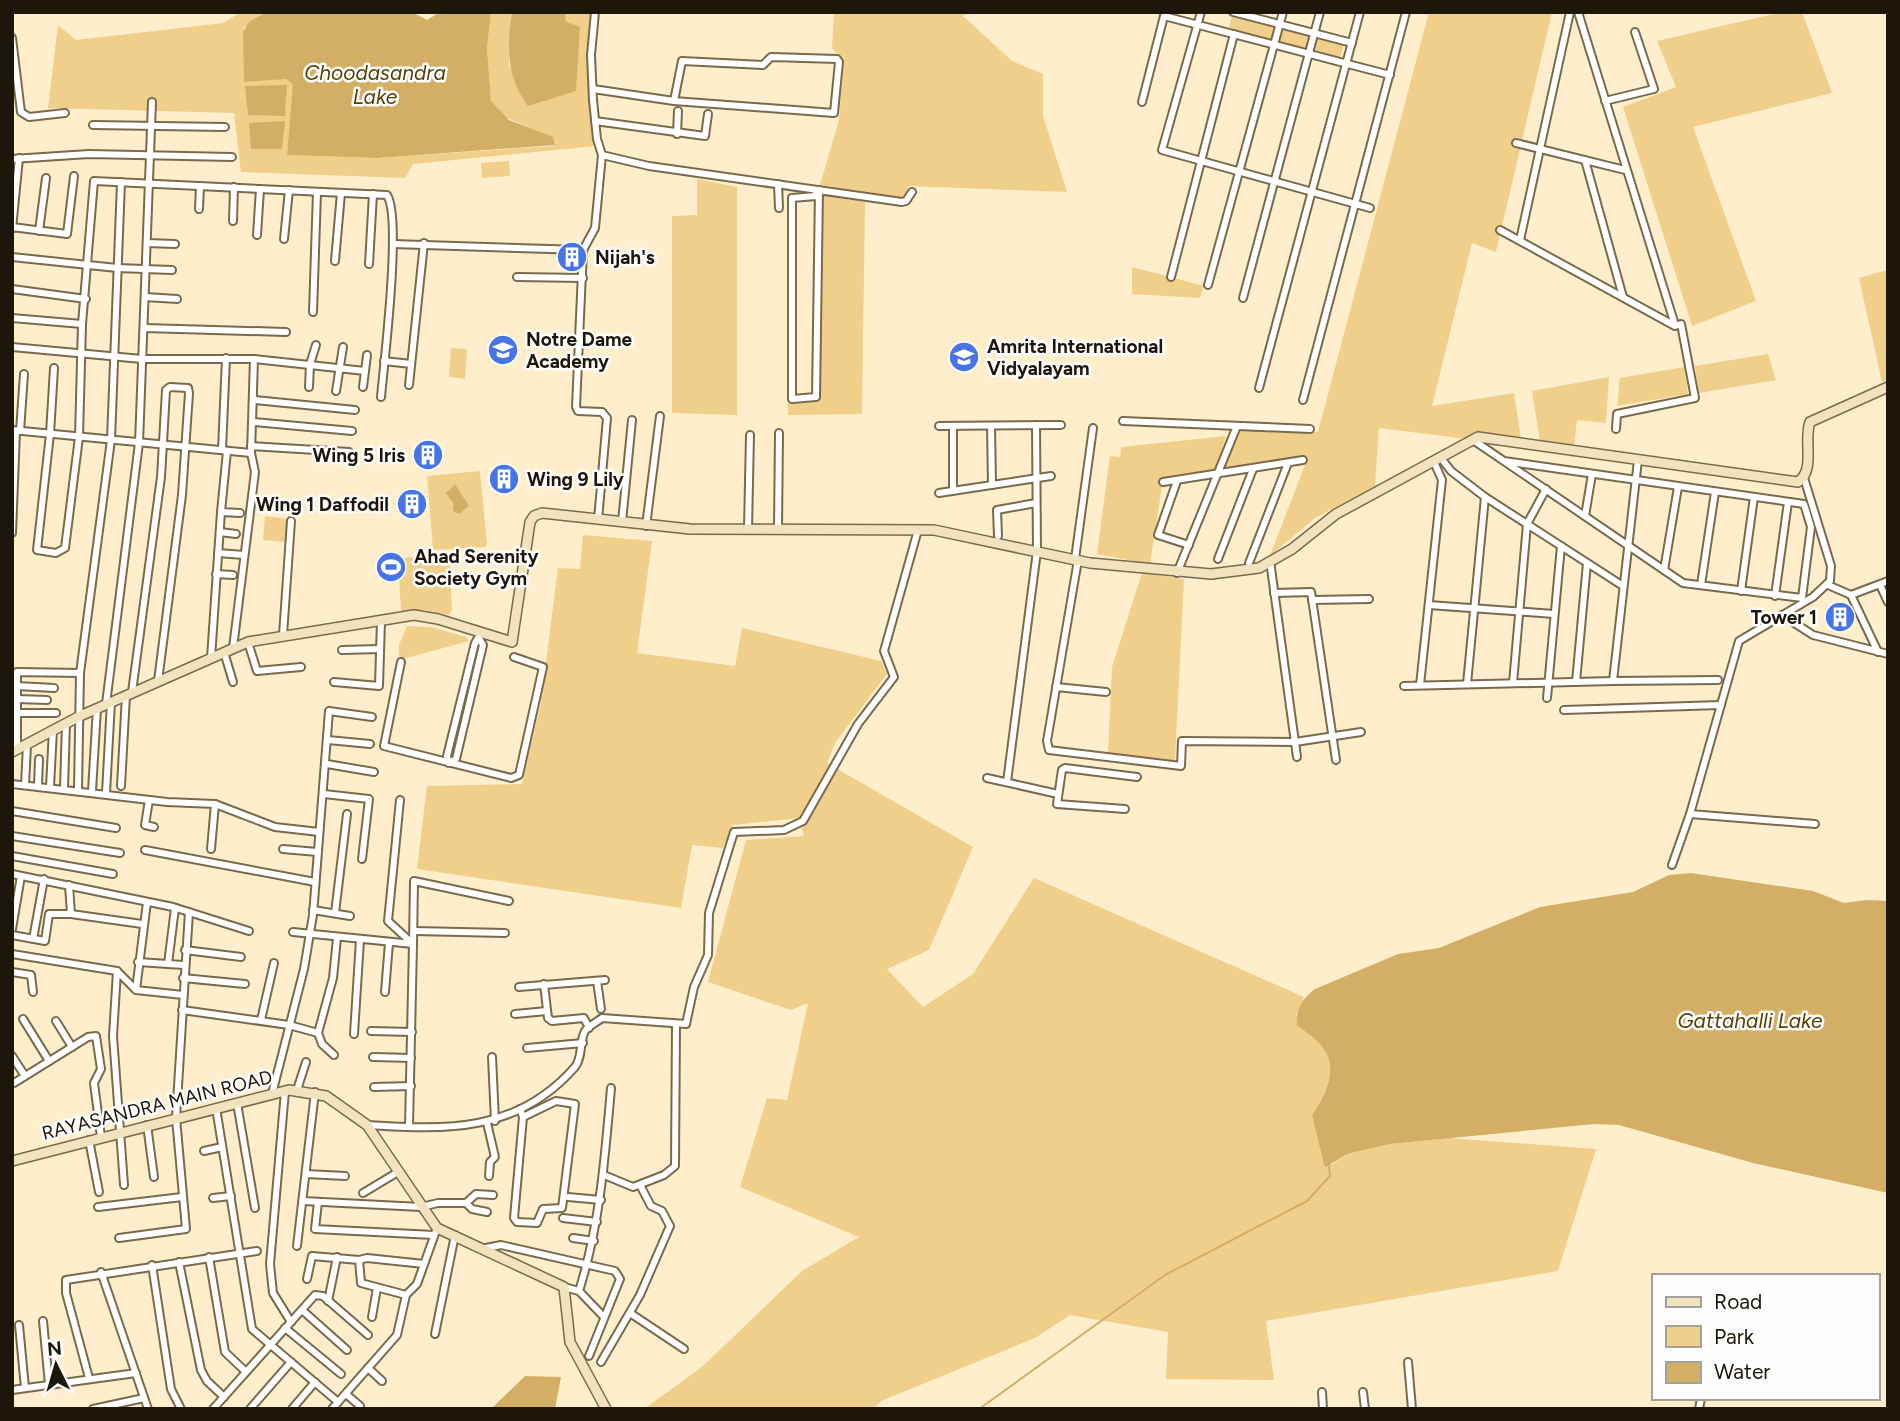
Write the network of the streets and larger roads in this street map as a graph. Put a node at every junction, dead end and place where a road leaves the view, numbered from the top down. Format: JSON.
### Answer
{"nodes":[{"id":1,"x":595,"y":12,"type":"edge"},
{"id":2,"x":1201,"y":12,"type":"edge"},
{"id":3,"x":1233,"y":12,"type":"edge"},
{"id":4,"x":1283,"y":12,"type":"edge"},
{"id":5,"x":1320,"y":12,"type":"edge"},
{"id":6,"x":1360,"y":12,"type":"edge"},
{"id":7,"x":1406,"y":12,"type":"edge"},
{"id":8,"x":1570,"y":12,"type":"edge"},
{"id":9,"x":1578,"y":12,"type":"edge"},
{"id":10,"x":1247,"y":14,"type":"edge"},
{"id":11,"x":1198,"y":24,"type":"junction"},
{"id":12,"x":1279,"y":24,"type":"junction"},
{"id":13,"x":1635,"y":32,"type":"dead end"},
{"id":14,"x":1314,"y":33,"type":"junction"},
{"id":15,"x":1234,"y":34,"type":"junction"},
{"id":16,"x":12,"y":38,"type":"edge"},
{"id":17,"x":1352,"y":43,"type":"junction"},
{"id":18,"x":1274,"y":44,"type":"junction"},
{"id":19,"x":1309,"y":54,"type":"junction"},
{"id":20,"x":1346,"y":63,"type":"junction"},
{"id":21,"x":1390,"y":75,"type":"junction"},
{"id":22,"x":15,"y":79,"type":"edge"},
{"id":23,"x":593,"y":89,"type":"junction"},
{"id":24,"x":674,"y":101,"type":"junction"},
{"id":25,"x":1605,"y":101,"type":"junction"},
{"id":26,"x":152,"y":102,"type":"dead end"},
{"id":27,"x":1142,"y":102,"type":"dead end"},
{"id":28,"x":678,"y":111,"type":"dead end"},
{"id":29,"x":65,"y":113,"type":"dead end"},
{"id":30,"x":708,"y":114,"type":"dead end"},
{"id":31,"x":595,"y":121,"type":"junction"},
{"id":32,"x":93,"y":125,"type":"dead end"},
{"id":33,"x":150,"y":126,"type":"junction"},
{"id":34,"x":225,"y":127,"type":"dead end"},
{"id":35,"x":677,"y":134,"type":"junction"},
{"id":36,"x":1516,"y":143,"type":"dead end"},
{"id":37,"x":1540,"y":149,"type":"junction"},
{"id":38,"x":602,"y":155,"type":"junction"},
{"id":39,"x":149,"y":156,"type":"junction"},
{"id":40,"x":232,"y":157,"type":"dead end"},
{"id":41,"x":16,"y":158,"type":"edge"},
{"id":42,"x":1586,"y":160,"type":"junction"},
{"id":43,"x":1201,"y":161,"type":"junction"},
{"id":44,"x":1625,"y":170,"type":"junction"},
{"id":45,"x":1239,"y":172,"type":"junction"},
{"id":46,"x":74,"y":176,"type":"dead end"},
{"id":47,"x":46,"y":178,"type":"dead end"},
{"id":48,"x":1274,"y":181,"type":"junction"},
{"id":49,"x":121,"y":182,"type":"junction"},
{"id":50,"x":149,"y":183,"type":"junction"},
{"id":51,"x":778,"y":184,"type":"junction"},
{"id":52,"x":200,"y":186,"type":"junction"},
{"id":53,"x":234,"y":187,"type":"junction"},
{"id":54,"x":260,"y":188,"type":"junction"},
{"id":55,"x":289,"y":190,"type":"junction"},
{"id":56,"x":317,"y":192,"type":"junction"},
{"id":57,"x":912,"y":192,"type":"dead end"},
{"id":58,"x":1312,"y":192,"type":"junction"},
{"id":59,"x":341,"y":193,"type":"junction"},
{"id":60,"x":818,"y":193,"type":"junction"},
{"id":61,"x":373,"y":194,"type":"junction"},
{"id":62,"x":1355,"y":204,"type":"junction"},
{"id":63,"x":779,"y":208,"type":"dead end"},
{"id":64,"x":1370,"y":208,"type":"dead end"},
{"id":65,"x":199,"y":209,"type":"dead end"},
{"id":66,"x":233,"y":221,"type":"dead end"},
{"id":67,"x":12,"y":227,"type":"edge"},
{"id":68,"x":1500,"y":230,"type":"dead end"},
{"id":69,"x":40,"y":231,"type":"junction"},
{"id":70,"x":257,"y":235,"type":"dead end"},
{"id":71,"x":284,"y":239,"type":"dead end"},
{"id":72,"x":1520,"y":240,"type":"junction"},
{"id":73,"x":147,"y":243,"type":"junction"},
{"id":74,"x":424,"y":243,"type":"junction"},
{"id":75,"x":175,"y":244,"type":"dead end"},
{"id":76,"x":393,"y":244,"type":"junction"},
{"id":77,"x":583,"y":250,"type":"junction"},
{"id":78,"x":12,"y":257,"type":"edge"},
{"id":79,"x":335,"y":261,"type":"dead end"},
{"id":80,"x":369,"y":264,"type":"dead end"},
{"id":81,"x":88,"y":266,"type":"junction"},
{"id":82,"x":117,"y":268,"type":"junction"},
{"id":83,"x":147,"y":270,"type":"junction"},
{"id":84,"x":172,"y":270,"type":"dead end"},
{"id":85,"x":517,"y":277,"type":"dead end"},
{"id":86,"x":1171,"y":277,"type":"dead end"},
{"id":87,"x":583,"y":278,"type":"junction"},
{"id":88,"x":1208,"y":285,"type":"dead end"},
{"id":89,"x":12,"y":289,"type":"edge"},
{"id":90,"x":145,"y":297,"type":"junction"},
{"id":91,"x":1623,"y":297,"type":"junction"},
{"id":92,"x":1243,"y":298,"type":"dead end"},
{"id":93,"x":86,"y":299,"type":"junction"},
{"id":94,"x":177,"y":299,"type":"dead end"},
{"id":95,"x":313,"y":312,"type":"dead end"},
{"id":96,"x":12,"y":318,"type":"edge"},
{"id":97,"x":82,"y":324,"type":"junction"},
{"id":98,"x":1675,"y":326,"type":"junction"},
{"id":99,"x":144,"y":327,"type":"junction"},
{"id":100,"x":286,"y":332,"type":"dead end"},
{"id":101,"x":316,"y":345,"type":"dead end"},
{"id":102,"x":12,"y":347,"type":"edge"},
{"id":103,"x":343,"y":347,"type":"dead end"},
{"id":104,"x":83,"y":354,"type":"junction"},
{"id":105,"x":367,"y":355,"type":"dead end"},
{"id":106,"x":114,"y":357,"type":"junction"},
{"id":107,"x":226,"y":358,"type":"junction"},
{"id":108,"x":142,"y":359,"type":"junction"},
{"id":109,"x":254,"y":359,"type":"junction"},
{"id":110,"x":384,"y":362,"type":"junction"},
{"id":111,"x":310,"y":364,"type":"junction"},
{"id":112,"x":411,"y":364,"type":"junction"},
{"id":113,"x":54,"y":368,"type":"dead end"},
{"id":114,"x":338,"y":368,"type":"junction"},
{"id":115,"x":365,"y":371,"type":"junction"},
{"id":116,"x":24,"y":374,"type":"dead end"},
{"id":117,"x":409,"y":385,"type":"dead end"},
{"id":118,"x":309,"y":387,"type":"dead end"},
{"id":119,"x":363,"y":387,"type":"dead end"},
{"id":120,"x":1888,"y":387,"type":"edge"},
{"id":121,"x":1259,"y":388,"type":"dead end"},
{"id":122,"x":336,"y":390,"type":"dead end"},
{"id":123,"x":381,"y":397,"type":"dead end"},
{"id":124,"x":255,"y":400,"type":"junction"},
{"id":125,"x":1303,"y":400,"type":"dead end"},
{"id":126,"x":355,"y":410,"type":"dead end"},
{"id":127,"x":660,"y":416,"type":"dead end"},
{"id":128,"x":632,"y":420,"type":"dead end"},
{"id":129,"x":1123,"y":421,"type":"dead end"},
{"id":130,"x":253,"y":422,"type":"junction"},
{"id":131,"x":1036,"y":425,"type":"junction"},
{"id":132,"x":1061,"y":425,"type":"dead end"},
{"id":133,"x":939,"y":426,"type":"dead end"},
{"id":134,"x":953,"y":426,"type":"junction"},
{"id":135,"x":991,"y":426,"type":"junction"},
{"id":136,"x":1237,"y":426,"type":"junction"},
{"id":137,"x":1093,"y":428,"type":"dead end"},
{"id":138,"x":1310,"y":429,"type":"dead end"},
{"id":139,"x":1616,"y":429,"type":"dead end"},
{"id":140,"x":16,"y":430,"type":"edge"},
{"id":141,"x":352,"y":431,"type":"dead end"},
{"id":142,"x":779,"y":433,"type":"dead end"},
{"id":143,"x":50,"y":434,"type":"junction"},
{"id":144,"x":750,"y":435,"type":"dead end"},
{"id":145,"x":79,"y":437,"type":"junction"},
{"id":146,"x":110,"y":440,"type":"junction"},
{"id":147,"x":1476,"y":442,"type":"dead end"},
{"id":148,"x":139,"y":443,"type":"junction"},
{"id":149,"x":162,"y":445,"type":"junction"},
{"id":150,"x":185,"y":447,"type":"junction"},
{"id":151,"x":251,"y":449,"type":"junction"},
{"id":152,"x":224,"y":450,"type":"junction"},
{"id":153,"x":349,"y":452,"type":"dead end"},
{"id":154,"x":1303,"y":460,"type":"dead end"},
{"id":155,"x":1437,"y":460,"type":"junction"},
{"id":156,"x":1638,"y":460,"type":"junction"},
{"id":157,"x":1504,"y":461,"type":"junction"},
{"id":158,"x":1288,"y":463,"type":"junction"},
{"id":159,"x":1253,"y":469,"type":"junction"},
{"id":160,"x":1216,"y":474,"type":"junction"},
{"id":161,"x":1592,"y":474,"type":"junction"},
{"id":162,"x":1051,"y":475,"type":"dead end"},
{"id":163,"x":1036,"y":478,"type":"junction"},
{"id":164,"x":1804,"y":478,"type":"junction"},
{"id":165,"x":1178,"y":481,"type":"junction"},
{"id":166,"x":1636,"y":481,"type":"junction"},
{"id":167,"x":1163,"y":482,"type":"dead end"},
{"id":168,"x":992,"y":485,"type":"junction"},
{"id":169,"x":1678,"y":487,"type":"junction"},
{"id":170,"x":1546,"y":489,"type":"junction"},
{"id":171,"x":953,"y":491,"type":"junction"},
{"id":172,"x":1715,"y":492,"type":"junction"},
{"id":173,"x":939,"y":493,"type":"dead end"},
{"id":174,"x":1485,"y":497,"type":"junction"},
{"id":175,"x":1754,"y":497,"type":"junction"},
{"id":176,"x":1788,"y":502,"type":"junction"},
{"id":177,"x":1036,"y":503,"type":"junction"},
{"id":178,"x":221,"y":512,"type":"junction"},
{"id":179,"x":240,"y":513,"type":"dead end"},
{"id":180,"x":1585,"y":516,"type":"junction"},
{"id":181,"x":598,"y":520,"type":"junction"},
{"id":182,"x":292,"y":521,"type":"dead end"},
{"id":183,"x":621,"y":524,"type":"junction"},
{"id":184,"x":1527,"y":524,"type":"junction"},
{"id":185,"x":646,"y":526,"type":"junction"},
{"id":186,"x":748,"y":529,"type":"junction"},
{"id":187,"x":778,"y":529,"type":"junction"},
{"id":188,"x":918,"y":530,"type":"junction"},
{"id":189,"x":220,"y":532,"type":"junction"},
{"id":190,"x":12,"y":533,"type":"edge"},
{"id":191,"x":236,"y":534,"type":"dead end"},
{"id":192,"x":998,"y":536,"type":"dead end"},
{"id":193,"x":1189,"y":545,"type":"junction"},
{"id":194,"x":1561,"y":546,"type":"junction"},
{"id":195,"x":1629,"y":546,"type":"junction"},
{"id":196,"x":1037,"y":551,"type":"junction"},
{"id":197,"x":218,"y":553,"type":"junction"},
{"id":198,"x":244,"y":555,"type":"junction"},
{"id":199,"x":1218,"y":559,"type":"dead end"},
{"id":200,"x":1077,"y":560,"type":"junction"},
{"id":201,"x":1270,"y":561,"type":"junction"},
{"id":202,"x":1249,"y":563,"type":"dead end"},
{"id":203,"x":1587,"y":563,"type":"junction"},
{"id":204,"x":1664,"y":570,"type":"junction"},
{"id":205,"x":1177,"y":573,"type":"junction"},
{"id":206,"x":216,"y":574,"type":"junction"},
{"id":207,"x":233,"y":575,"type":"dead end"},
{"id":208,"x":1888,"y":581,"type":"edge"},
{"id":209,"x":1880,"y":584,"type":"junction"},
{"id":210,"x":1701,"y":585,"type":"junction"},
{"id":211,"x":1623,"y":586,"type":"junction"},
{"id":212,"x":1831,"y":587,"type":"junction"},
{"id":213,"x":1741,"y":591,"type":"junction"},
{"id":214,"x":1274,"y":593,"type":"junction"},
{"id":215,"x":1851,"y":595,"type":"junction"},
{"id":216,"x":1775,"y":596,"type":"junction"},
{"id":217,"x":1369,"y":599,"type":"dead end"},
{"id":218,"x":1312,"y":600,"type":"junction"},
{"id":219,"x":1888,"y":602,"type":"edge"},
{"id":220,"x":1429,"y":605,"type":"junction"},
{"id":221,"x":1474,"y":608,"type":"junction"},
{"id":222,"x":1519,"y":611,"type":"junction"},
{"id":223,"x":1554,"y":614,"type":"junction"},
{"id":224,"x":1782,"y":615,"type":"junction"},
{"id":225,"x":381,"y":620,"type":"junction"},
{"id":226,"x":283,"y":635,"type":"junction"},
{"id":227,"x":480,"y":636,"type":"junction"},
{"id":228,"x":248,"y":642,"type":"junction"},
{"id":229,"x":380,"y":649,"type":"junction"},
{"id":230,"x":228,"y":650,"type":"junction"},
{"id":231,"x":342,"y":650,"type":"dead end"},
{"id":232,"x":1878,"y":652,"type":"junction"},
{"id":233,"x":1888,"y":654,"type":"edge"},
{"id":234,"x":514,"y":657,"type":"dead end"},
{"id":235,"x":211,"y":658,"type":"junction"},
{"id":236,"x":401,"y":663,"type":"dead end"},
{"id":237,"x":301,"y":667,"type":"dead end"},
{"id":238,"x":80,"y":673,"type":"junction"},
{"id":239,"x":1718,"y":680,"type":"dead end"},
{"id":240,"x":158,"y":681,"type":"junction"},
{"id":241,"x":1576,"y":681,"type":"junction"},
{"id":242,"x":1613,"y":681,"type":"junction"},
{"id":243,"x":233,"y":682,"type":"dead end"},
{"id":244,"x":334,"y":682,"type":"dead end"},
{"id":245,"x":1546,"y":682,"type":"junction"},
{"id":246,"x":1513,"y":683,"type":"junction"},
{"id":247,"x":1466,"y":684,"type":"junction"},
{"id":248,"x":1420,"y":685,"type":"junction"},
{"id":249,"x":17,"y":686,"type":"junction"},
{"id":250,"x":1404,"y":686,"type":"dead end"},
{"id":251,"x":1056,"y":687,"type":"junction"},
{"id":252,"x":54,"y":688,"type":"dead end"},
{"id":253,"x":1106,"y":692,"type":"dead end"},
{"id":254,"x":129,"y":694,"type":"junction"},
{"id":255,"x":1547,"y":698,"type":"dead end"},
{"id":256,"x":17,"y":699,"type":"junction"},
{"id":257,"x":47,"y":700,"type":"dead end"},
{"id":258,"x":105,"y":704,"type":"junction"},
{"id":259,"x":1721,"y":705,"type":"junction"},
{"id":260,"x":1564,"y":710,"type":"dead end"},
{"id":261,"x":17,"y":713,"type":"junction"},
{"id":262,"x":56,"y":713,"type":"dead end"},
{"id":263,"x":80,"y":716,"type":"junction"},
{"id":264,"x":372,"y":717,"type":"dead end"},
{"id":265,"x":66,"y":723,"type":"junction"},
{"id":266,"x":53,"y":730,"type":"junction"},
{"id":267,"x":1361,"y":732,"type":"dead end"},
{"id":268,"x":1333,"y":736,"type":"junction"},
{"id":269,"x":328,"y":740,"type":"junction"},
{"id":270,"x":1295,"y":742,"type":"junction"},
{"id":271,"x":370,"y":744,"type":"dead end"},
{"id":272,"x":27,"y":745,"type":"junction"},
{"id":273,"x":14,"y":751,"type":"edge"},
{"id":274,"x":1297,"y":757,"type":"dead end"},
{"id":275,"x":39,"y":758,"type":"dead end"},
{"id":276,"x":65,"y":759,"type":"junction"},
{"id":277,"x":74,"y":759,"type":"dead end"},
{"id":278,"x":1336,"y":760,"type":"dead end"},
{"id":279,"x":449,"y":763,"type":"junction"},
{"id":280,"x":327,"y":764,"type":"junction"},
{"id":281,"x":374,"y":772,"type":"dead end"},
{"id":282,"x":1137,"y":777,"type":"dead end"},
{"id":283,"x":987,"y":778,"type":"dead end"},
{"id":284,"x":1007,"y":782,"type":"junction"},
{"id":285,"x":12,"y":784,"type":"edge"},
{"id":286,"x":25,"y":785,"type":"junction"},
{"id":287,"x":38,"y":786,"type":"junction"},
{"id":288,"x":121,"y":786,"type":"dead end"},
{"id":289,"x":50,"y":787,"type":"junction"},
{"id":290,"x":64,"y":788,"type":"junction"},
{"id":291,"x":78,"y":790,"type":"junction"},
{"id":292,"x":92,"y":791,"type":"junction"},
{"id":293,"x":106,"y":793,"type":"junction"},
{"id":294,"x":324,"y":794,"type":"junction"},
{"id":295,"x":1058,"y":794,"type":"junction"},
{"id":296,"x":149,"y":800,"type":"junction"},
{"id":297,"x":400,"y":800,"type":"dead end"},
{"id":298,"x":215,"y":804,"type":"junction"},
{"id":299,"x":1125,"y":809,"type":"dead end"},
{"id":300,"x":12,"y":811,"type":"edge"},
{"id":301,"x":347,"y":814,"type":"dead end"},
{"id":302,"x":1690,"y":814,"type":"junction"},
{"id":303,"x":1815,"y":824,"type":"dead end"},
{"id":304,"x":154,"y":827,"type":"dead end"},
{"id":305,"x":116,"y":828,"type":"dead end"},
{"id":306,"x":319,"y":832,"type":"junction"},
{"id":307,"x":12,"y":836,"type":"edge"},
{"id":308,"x":212,"y":849,"type":"dead end"},
{"id":309,"x":282,"y":849,"type":"dead end"},
{"id":310,"x":145,"y":850,"type":"dead end"},
{"id":311,"x":317,"y":852,"type":"junction"},
{"id":312,"x":120,"y":853,"type":"dead end"},
{"id":313,"x":12,"y":856,"type":"edge"},
{"id":314,"x":362,"y":859,"type":"dead end"},
{"id":315,"x":1672,"y":865,"type":"dead end"},
{"id":316,"x":12,"y":874,"type":"edge"},
{"id":317,"x":113,"y":874,"type":"dead end"},
{"id":318,"x":21,"y":876,"type":"junction"},
{"id":319,"x":44,"y":879,"type":"junction"},
{"id":320,"x":315,"y":882,"type":"junction"},
{"id":321,"x":69,"y":884,"type":"junction"},
{"id":322,"x":509,"y":901,"type":"dead end"},
{"id":323,"x":147,"y":902,"type":"junction"},
{"id":324,"x":175,"y":908,"type":"junction"},
{"id":325,"x":313,"y":910,"type":"junction"},
{"id":326,"x":189,"y":912,"type":"junction"},
{"id":327,"x":335,"y":913,"type":"junction"},
{"id":328,"x":71,"y":914,"type":"junction"},
{"id":329,"x":350,"y":916,"type":"dead end"},
{"id":330,"x":142,"y":924,"type":"junction"},
{"id":331,"x":12,"y":929,"type":"edge"},
{"id":332,"x":249,"y":931,"type":"dead end"},
{"id":333,"x":415,"y":931,"type":"junction"},
{"id":334,"x":293,"y":932,"type":"dead end"},
{"id":335,"x":505,"y":933,"type":"dead end"},
{"id":336,"x":308,"y":934,"type":"junction"},
{"id":337,"x":12,"y":935,"type":"edge"},
{"id":338,"x":337,"y":937,"type":"junction"},
{"id":339,"x":33,"y":939,"type":"junction"},
{"id":340,"x":360,"y":940,"type":"junction"},
{"id":341,"x":389,"y":943,"type":"junction"},
{"id":342,"x":413,"y":944,"type":"junction"},
{"id":343,"x":186,"y":950,"type":"junction"},
{"id":344,"x":12,"y":954,"type":"edge"},
{"id":345,"x":241,"y":957,"type":"dead end"},
{"id":346,"x":138,"y":962,"type":"junction"},
{"id":347,"x":274,"y":963,"type":"dead end"},
{"id":348,"x":168,"y":964,"type":"junction"},
{"id":349,"x":184,"y":965,"type":"junction"},
{"id":350,"x":117,"y":971,"type":"junction"},
{"id":351,"x":12,"y":972,"type":"edge"},
{"id":352,"x":183,"y":978,"type":"junction"},
{"id":353,"x":245,"y":984,"type":"dead end"},
{"id":354,"x":544,"y":985,"type":"junction"},
{"id":355,"x":519,"y":987,"type":"dead end"},
{"id":356,"x":136,"y":990,"type":"junction"},
{"id":357,"x":33,"y":992,"type":"dead end"},
{"id":358,"x":385,"y":992,"type":"dead end"},
{"id":359,"x":183,"y":995,"type":"junction"},
{"id":360,"x":601,"y":1009,"type":"dead end"},
{"id":361,"x":182,"y":1010,"type":"junction"},
{"id":362,"x":547,"y":1011,"type":"junction"},
{"id":363,"x":515,"y":1014,"type":"dead end"},
{"id":364,"x":23,"y":1019,"type":"dead end"},
{"id":365,"x":261,"y":1020,"type":"junction"},
{"id":366,"x":56,"y":1021,"type":"dead end"},
{"id":367,"x":676,"y":1024,"type":"junction"},
{"id":368,"x":289,"y":1025,"type":"junction"},
{"id":369,"x":589,"y":1028,"type":"junction"},
{"id":370,"x":371,"y":1031,"type":"dead end"},
{"id":371,"x":412,"y":1032,"type":"junction"},
{"id":372,"x":318,"y":1033,"type":"junction"},
{"id":373,"x":354,"y":1034,"type":"dead end"},
{"id":374,"x":583,"y":1043,"type":"junction"},
{"id":375,"x":72,"y":1047,"type":"junction"},
{"id":376,"x":527,"y":1048,"type":"dead end"},
{"id":377,"x":334,"y":1055,"type":"dead end"},
{"id":378,"x":12,"y":1056,"type":"edge"},
{"id":379,"x":373,"y":1057,"type":"dead end"},
{"id":380,"x":492,"y":1057,"type":"dead end"},
{"id":381,"x":411,"y":1058,"type":"junction"},
{"id":382,"x":49,"y":1061,"type":"junction"},
{"id":383,"x":306,"y":1062,"type":"dead end"},
{"id":384,"x":24,"y":1076,"type":"junction"},
{"id":385,"x":14,"y":1083,"type":"dead end"},
{"id":386,"x":411,"y":1086,"type":"junction"},
{"id":387,"x":374,"y":1087,"type":"dead end"},
{"id":388,"x":611,"y":1088,"type":"dead end"},
{"id":389,"x":297,"y":1090,"type":"junction"},
{"id":390,"x":549,"y":1090,"type":"junction"},
{"id":391,"x":285,"y":1091,"type":"junction"},
{"id":392,"x":315,"y":1092,"type":"junction"},
{"id":393,"x":272,"y":1094,"type":"junction"},
{"id":394,"x":556,"y":1101,"type":"junction"},
{"id":395,"x":237,"y":1103,"type":"junction"},
{"id":396,"x":216,"y":1108,"type":"junction"},
{"id":397,"x":520,"y":1109,"type":"junction"},
{"id":398,"x":523,"y":1117,"type":"junction"},
{"id":399,"x":176,"y":1118,"type":"junction"},
{"id":400,"x":495,"y":1121,"type":"junction"},
{"id":401,"x":487,"y":1124,"type":"junction"},
{"id":402,"x":147,"y":1125,"type":"junction"},
{"id":403,"x":367,"y":1125,"type":"junction"},
{"id":404,"x":409,"y":1126,"type":"junction"},
{"id":405,"x":120,"y":1132,"type":"junction"},
{"id":406,"x":101,"y":1137,"type":"junction"},
{"id":407,"x":89,"y":1140,"type":"junction"},
{"id":408,"x":222,"y":1147,"type":"junction"},
{"id":409,"x":204,"y":1151,"type":"dead end"},
{"id":410,"x":12,"y":1161,"type":"edge"},
{"id":411,"x":398,"y":1172,"type":"junction"},
{"id":412,"x":306,"y":1174,"type":"junction"},
{"id":413,"x":604,"y":1175,"type":"junction"},
{"id":414,"x":345,"y":1176,"type":"dead end"},
{"id":415,"x":489,"y":1176,"type":"dead end"},
{"id":416,"x":154,"y":1177,"type":"dead end"},
{"id":417,"x":475,"y":1184,"type":"dead end"},
{"id":418,"x":124,"y":1185,"type":"dead end"},
{"id":419,"x":639,"y":1185,"type":"junction"},
{"id":420,"x":99,"y":1192,"type":"dead end"},
{"id":421,"x":363,"y":1193,"type":"dead end"},
{"id":422,"x":476,"y":1194,"type":"junction"},
{"id":423,"x":493,"y":1195,"type":"dead end"},
{"id":424,"x":231,"y":1196,"type":"junction"},
{"id":425,"x":182,"y":1197,"type":"junction"},
{"id":426,"x":568,"y":1197,"type":"dead end"},
{"id":427,"x":213,"y":1198,"type":"dead end"},
{"id":428,"x":303,"y":1200,"type":"junction"},
{"id":429,"x":601,"y":1200,"type":"junction"},
{"id":430,"x":318,"y":1202,"type":"junction"},
{"id":431,"x":466,"y":1203,"type":"junction"},
{"id":432,"x":98,"y":1207,"type":"dead end"},
{"id":433,"x":421,"y":1207,"type":"junction"},
{"id":434,"x":254,"y":1208,"type":"dead end"},
{"id":435,"x":487,"y":1212,"type":"dead end"},
{"id":436,"x":563,"y":1218,"type":"dead end"},
{"id":437,"x":597,"y":1222,"type":"junction"},
{"id":438,"x":186,"y":1229,"type":"junction"},
{"id":439,"x":435,"y":1231,"type":"junction"},
{"id":440,"x":455,"y":1235,"type":"junction"},
{"id":441,"x":119,"y":1238,"type":"dead end"},
{"id":442,"x":573,"y":1238,"type":"dead end"},
{"id":443,"x":188,"y":1240,"type":"dead end"},
{"id":444,"x":594,"y":1241,"type":"junction"},
{"id":445,"x":297,"y":1246,"type":"dead end"},
{"id":446,"x":486,"y":1248,"type":"junction"},
{"id":447,"x":257,"y":1251,"type":"dead end"},
{"id":448,"x":239,"y":1253,"type":"junction"},
{"id":449,"x":209,"y":1257,"type":"junction"},
{"id":450,"x":337,"y":1257,"type":"junction"},
{"id":451,"x":359,"y":1260,"type":"junction"},
{"id":452,"x":179,"y":1262,"type":"junction"},
{"id":453,"x":588,"y":1264,"type":"junction"},
{"id":454,"x":152,"y":1265,"type":"junction"},
{"id":455,"x":424,"y":1265,"type":"junction"},
{"id":456,"x":101,"y":1272,"type":"junction"},
{"id":457,"x":307,"y":1279,"type":"dead end"},
{"id":458,"x":564,"y":1287,"type":"junction"},
{"id":459,"x":377,"y":1288,"type":"junction"},
{"id":460,"x":579,"y":1291,"type":"junction"},
{"id":461,"x":407,"y":1295,"type":"junction"},
{"id":462,"x":328,"y":1301,"type":"junction"},
{"id":463,"x":302,"y":1310,"type":"junction"},
{"id":464,"x":630,"y":1313,"type":"junction"},
{"id":465,"x":603,"y":1316,"type":"junction"},
{"id":466,"x":372,"y":1317,"type":"dead end"},
{"id":467,"x":43,"y":1321,"type":"dead end"},
{"id":468,"x":19,"y":1325,"type":"dead end"},
{"id":469,"x":288,"y":1325,"type":"junction"},
{"id":470,"x":435,"y":1334,"type":"dead end"},
{"id":471,"x":368,"y":1335,"type":"dead end"},
{"id":472,"x":270,"y":1345,"type":"junction"},
{"id":473,"x":684,"y":1349,"type":"dead end"},
{"id":474,"x":347,"y":1350,"type":"dead end"},
{"id":475,"x":589,"y":1356,"type":"dead end"},
{"id":476,"x":290,"y":1362,"type":"junction"},
{"id":477,"x":601,"y":1362,"type":"dead end"},
{"id":478,"x":1408,"y":1362,"type":"dead end"},
{"id":479,"x":368,"y":1368,"type":"junction"},
{"id":480,"x":136,"y":1373,"type":"junction"},
{"id":481,"x":246,"y":1373,"type":"junction"},
{"id":482,"x":341,"y":1374,"type":"dead end"},
{"id":483,"x":89,"y":1378,"type":"junction"},
{"id":484,"x":382,"y":1381,"type":"dead end"},
{"id":485,"x":316,"y":1382,"type":"junction"},
{"id":486,"x":49,"y":1384,"type":"junction"},
{"id":487,"x":25,"y":1388,"type":"junction"},
{"id":488,"x":12,"y":1390,"type":"edge"},
{"id":489,"x":1322,"y":1392,"type":"dead end"},
{"id":490,"x":1363,"y":1392,"type":"dead end"},
{"id":491,"x":346,"y":1394,"type":"junction"},
{"id":492,"x":224,"y":1397,"type":"junction"},
{"id":493,"x":144,"y":1398,"type":"junction"},
{"id":494,"x":338,"y":1402,"type":"junction"},
{"id":495,"x":360,"y":1406,"type":"dead end"},
{"id":496,"x":93,"y":1409,"type":"edge"},
{"id":497,"x":148,"y":1409,"type":"edge"},
{"id":498,"x":181,"y":1409,"type":"edge"},
{"id":499,"x":214,"y":1409,"type":"edge"},
{"id":500,"x":250,"y":1409,"type":"edge"},
{"id":501,"x":292,"y":1409,"type":"edge"},
{"id":502,"x":332,"y":1409,"type":"edge"},
{"id":503,"x":606,"y":1409,"type":"edge"},
{"id":504,"x":1323,"y":1409,"type":"edge"},
{"id":505,"x":1365,"y":1409,"type":"edge"},
{"id":506,"x":1412,"y":1409,"type":"edge"}],
"edges":[{"from":1,"to":23,"type":"street"},
{"from":2,"to":11,"type":"street"},
{"from":3,"to":10,"type":"street"},
{"from":4,"to":12,"type":"street"},
{"from":5,"to":14,"type":"street"},
{"from":6,"to":17,"type":"street"},
{"from":7,"to":21,"type":"street"},
{"from":8,"to":37,"type":"street"},
{"from":9,"to":25,"type":"street"},
{"from":10,"to":12,"type":"street"},
{"from":11,"to":15,"type":"street"},
{"from":11,"to":27,"type":"street"},
{"from":11,"to":43,"type":"street"},
{"from":12,"to":14,"type":"street"},
{"from":12,"to":18,"type":"street"},
{"from":13,"to":25,"type":"street"},
{"from":14,"to":17,"type":"street"},
{"from":14,"to":19,"type":"street"},
{"from":15,"to":18,"type":"street"},
{"from":15,"to":43,"type":"street"},
{"from":16,"to":22,"type":"street"},
{"from":17,"to":20,"type":"street"},
{"from":18,"to":19,"type":"street"},
{"from":18,"to":45,"type":"street"},
{"from":19,"to":20,"type":"street"},
{"from":19,"to":48,"type":"street"},
{"from":20,"to":21,"type":"street"},
{"from":20,"to":58,"type":"street"},
{"from":21,"to":62,"type":"street"},
{"from":22,"to":29,"type":"street"},
{"from":23,"to":24,"type":"street"},
{"from":23,"to":31,"type":"street"},
{"from":24,"to":24,"type":"street"},
{"from":25,"to":44,"type":"street"},
{"from":26,"to":33,"type":"street"},
{"from":28,"to":35,"type":"street"},
{"from":30,"to":35,"type":"street"},
{"from":31,"to":35,"type":"street"},
{"from":31,"to":38,"type":"street"},
{"from":32,"to":33,"type":"street"},
{"from":33,"to":34,"type":"street"},
{"from":33,"to":39,"type":"street"},
{"from":36,"to":37,"type":"street"},
{"from":37,"to":42,"type":"street"},
{"from":37,"to":72,"type":"street"},
{"from":38,"to":51,"type":"street"},
{"from":38,"to":77,"type":"street"},
{"from":39,"to":40,"type":"street"},
{"from":39,"to":41,"type":"street"},
{"from":39,"to":50,"type":"street"},
{"from":41,"to":67,"type":"street"},
{"from":42,"to":44,"type":"street"},
{"from":42,"to":91,"type":"street"},
{"from":43,"to":45,"type":"street"},
{"from":43,"to":86,"type":"street"},
{"from":44,"to":98,"type":"street"},
{"from":45,"to":48,"type":"street"},
{"from":45,"to":88,"type":"street"},
{"from":46,"to":69,"type":"street"},
{"from":47,"to":69,"type":"street"},
{"from":48,"to":58,"type":"street"},
{"from":48,"to":92,"type":"street"},
{"from":49,"to":50,"type":"street"},
{"from":49,"to":81,"type":"street"},
{"from":49,"to":82,"type":"street"},
{"from":50,"to":52,"type":"street"},
{"from":50,"to":73,"type":"street"},
{"from":51,"to":60,"type":"street"},
{"from":51,"to":63,"type":"street"},
{"from":52,"to":53,"type":"street"},
{"from":52,"to":65,"type":"street"},
{"from":53,"to":54,"type":"street"},
{"from":53,"to":66,"type":"street"},
{"from":54,"to":55,"type":"street"},
{"from":54,"to":70,"type":"street"},
{"from":55,"to":56,"type":"street"},
{"from":55,"to":71,"type":"street"},
{"from":56,"to":59,"type":"street"},
{"from":56,"to":95,"type":"street"},
{"from":57,"to":60,"type":"street"},
{"from":58,"to":62,"type":"street"},
{"from":58,"to":121,"type":"street"},
{"from":59,"to":61,"type":"street"},
{"from":59,"to":79,"type":"street"},
{"from":60,"to":60,"type":"street"},
{"from":61,"to":76,"type":"street"},
{"from":61,"to":80,"type":"street"},
{"from":62,"to":64,"type":"street"},
{"from":62,"to":125,"type":"street"},
{"from":67,"to":69,"type":"street"},
{"from":68,"to":72,"type":"street"},
{"from":72,"to":91,"type":"street"},
{"from":73,"to":75,"type":"street"},
{"from":73,"to":83,"type":"street"},
{"from":74,"to":76,"type":"street"},
{"from":74,"to":77,"type":"street"},
{"from":74,"to":112,"type":"street"},
{"from":76,"to":110,"type":"street"},
{"from":77,"to":87,"type":"street"},
{"from":78,"to":81,"type":"street"},
{"from":81,"to":82,"type":"street"},
{"from":81,"to":93,"type":"street"},
{"from":82,"to":83,"type":"street"},
{"from":82,"to":106,"type":"street"},
{"from":83,"to":84,"type":"street"},
{"from":83,"to":90,"type":"street"},
{"from":85,"to":87,"type":"street"},
{"from":87,"to":181,"type":"street"},
{"from":89,"to":93,"type":"street"},
{"from":90,"to":94,"type":"street"},
{"from":90,"to":99,"type":"street"},
{"from":91,"to":98,"type":"street"},
{"from":93,"to":97,"type":"street"},
{"from":96,"to":97,"type":"street"},
{"from":97,"to":104,"type":"street"},
{"from":98,"to":139,"type":"street"},
{"from":99,"to":100,"type":"street"},
{"from":99,"to":108,"type":"street"},
{"from":101,"to":111,"type":"street"},
{"from":102,"to":104,"type":"street"},
{"from":103,"to":114,"type":"street"},
{"from":104,"to":106,"type":"street"},
{"from":104,"to":145,"type":"street"},
{"from":105,"to":115,"type":"street"},
{"from":106,"to":108,"type":"street"},
{"from":106,"to":146,"type":"street"},
{"from":107,"to":108,"type":"street"},
{"from":107,"to":109,"type":"street"},
{"from":107,"to":152,"type":"street"},
{"from":108,"to":148,"type":"street"},
{"from":109,"to":111,"type":"street"},
{"from":109,"to":124,"type":"street"},
{"from":110,"to":112,"type":"street"},
{"from":110,"to":123,"type":"street"},
{"from":111,"to":114,"type":"street"},
{"from":111,"to":118,"type":"street"},
{"from":112,"to":117,"type":"street"},
{"from":113,"to":143,"type":"street"},
{"from":114,"to":115,"type":"street"},
{"from":114,"to":122,"type":"street"},
{"from":115,"to":119,"type":"street"},
{"from":116,"to":140,"type":"street"},
{"from":120,"to":164,"type":"street"},
{"from":124,"to":126,"type":"street"},
{"from":124,"to":130,"type":"street"},
{"from":127,"to":185,"type":"street"},
{"from":128,"to":183,"type":"street"},
{"from":129,"to":136,"type":"street"},
{"from":130,"to":141,"type":"street"},
{"from":130,"to":151,"type":"street"},
{"from":131,"to":132,"type":"street"},
{"from":131,"to":135,"type":"street"},
{"from":131,"to":163,"type":"street"},
{"from":133,"to":134,"type":"street"},
{"from":134,"to":135,"type":"street"},
{"from":134,"to":171,"type":"street"},
{"from":135,"to":168,"type":"street"},
{"from":136,"to":138,"type":"street"},
{"from":136,"to":160,"type":"street"},
{"from":137,"to":200,"type":"street"},
{"from":140,"to":143,"type":"street"},
{"from":140,"to":190,"type":"street"},
{"from":142,"to":187,"type":"street"},
{"from":143,"to":145,"type":"street"},
{"from":143,"to":145,"type":"street"},
{"from":144,"to":186,"type":"street"},
{"from":145,"to":146,"type":"street"},
{"from":146,"to":148,"type":"street"},
{"from":146,"to":238,"type":"street"},
{"from":147,"to":157,"type":"street"},
{"from":148,"to":149,"type":"street"},
{"from":148,"to":258,"type":"street"},
{"from":149,"to":150,"type":"street"},
{"from":149,"to":150,"type":"street"},
{"from":149,"to":254,"type":"street"},
{"from":150,"to":152,"type":"street"},
{"from":150,"to":240,"type":"street"},
{"from":151,"to":152,"type":"street"},
{"from":151,"to":153,"type":"street"},
{"from":151,"to":198,"type":"street"},
{"from":152,"to":178,"type":"street"},
{"from":154,"to":158,"type":"street"},
{"from":155,"to":156,"type":"street"},
{"from":155,"to":174,"type":"street"},
{"from":155,"to":201,"type":"street"},
{"from":155,"to":220,"type":"street"},
{"from":156,"to":164,"type":"street"},
{"from":156,"to":166,"type":"street"},
{"from":157,"to":161,"type":"street"},
{"from":157,"to":170,"type":"street"},
{"from":158,"to":159,"type":"street"},
{"from":158,"to":202,"type":"street"},
{"from":159,"to":160,"type":"street"},
{"from":159,"to":199,"type":"street"},
{"from":160,"to":165,"type":"street"},
{"from":160,"to":193,"type":"street"},
{"from":161,"to":166,"type":"street"},
{"from":161,"to":180,"type":"street"},
{"from":162,"to":163,"type":"street"},
{"from":163,"to":168,"type":"street"},
{"from":163,"to":177,"type":"street"},
{"from":164,"to":212,"type":"street"},
{"from":165,"to":167,"type":"street"},
{"from":165,"to":193,"type":"street"},
{"from":166,"to":169,"type":"street"},
{"from":166,"to":195,"type":"street"},
{"from":168,"to":171,"type":"street"},
{"from":169,"to":172,"type":"street"},
{"from":169,"to":204,"type":"street"},
{"from":170,"to":180,"type":"street"},
{"from":170,"to":184,"type":"street"},
{"from":171,"to":173,"type":"street"},
{"from":172,"to":175,"type":"street"},
{"from":172,"to":210,"type":"street"},
{"from":174,"to":184,"type":"street"},
{"from":174,"to":221,"type":"street"},
{"from":175,"to":176,"type":"street"},
{"from":175,"to":213,"type":"street"},
{"from":176,"to":216,"type":"street"},
{"from":176,"to":216,"type":"street"},
{"from":177,"to":192,"type":"street"},
{"from":177,"to":196,"type":"street"},
{"from":178,"to":179,"type":"street"},
{"from":178,"to":189,"type":"street"},
{"from":180,"to":195,"type":"street"},
{"from":181,"to":183,"type":"street"},
{"from":181,"to":227,"type":"street"},
{"from":182,"to":226,"type":"street"},
{"from":183,"to":185,"type":"street"},
{"from":184,"to":194,"type":"street"},
{"from":184,"to":222,"type":"street"},
{"from":185,"to":186,"type":"street"},
{"from":186,"to":187,"type":"street"},
{"from":187,"to":188,"type":"street"},
{"from":188,"to":196,"type":"street"},
{"from":188,"to":367,"type":"street"},
{"from":189,"to":191,"type":"street"},
{"from":189,"to":197,"type":"street"},
{"from":193,"to":205,"type":"street"},
{"from":194,"to":203,"type":"street"},
{"from":194,"to":223,"type":"street"},
{"from":195,"to":204,"type":"street"},
{"from":195,"to":211,"type":"street"},
{"from":196,"to":200,"type":"street"},
{"from":196,"to":284,"type":"street"},
{"from":197,"to":198,"type":"street"},
{"from":197,"to":206,"type":"street"},
{"from":198,"to":230,"type":"street"},
{"from":200,"to":205,"type":"street"},
{"from":200,"to":251,"type":"street"},
{"from":201,"to":205,"type":"street"},
{"from":201,"to":214,"type":"street"},
{"from":203,"to":211,"type":"street"},
{"from":203,"to":241,"type":"street"},
{"from":204,"to":210,"type":"street"},
{"from":206,"to":207,"type":"street"},
{"from":206,"to":235,"type":"street"},
{"from":208,"to":209,"type":"street"},
{"from":209,"to":215,"type":"street"},
{"from":209,"to":219,"type":"street"},
{"from":210,"to":213,"type":"street"},
{"from":211,"to":242,"type":"street"},
{"from":212,"to":215,"type":"street"},
{"from":212,"to":224,"type":"street"},
{"from":213,"to":216,"type":"street"},
{"from":214,"to":218,"type":"street"},
{"from":214,"to":270,"type":"street"},
{"from":215,"to":232,"type":"street"},
{"from":217,"to":218,"type":"street"},
{"from":218,"to":268,"type":"street"},
{"from":220,"to":221,"type":"street"},
{"from":220,"to":248,"type":"street"},
{"from":221,"to":222,"type":"street"},
{"from":221,"to":247,"type":"street"},
{"from":222,"to":223,"type":"street"},
{"from":222,"to":246,"type":"street"},
{"from":223,"to":245,"type":"street"},
{"from":224,"to":232,"type":"street"},
{"from":224,"to":259,"type":"street"},
{"from":225,"to":226,"type":"street"},
{"from":225,"to":227,"type":"street"},
{"from":225,"to":229,"type":"street"},
{"from":226,"to":228,"type":"street"},
{"from":227,"to":279,"type":"street"},
{"from":228,"to":230,"type":"street"},
{"from":228,"to":237,"type":"street"},
{"from":229,"to":231,"type":"street"},
{"from":229,"to":244,"type":"street"},
{"from":230,"to":235,"type":"street"},
{"from":230,"to":243,"type":"street"},
{"from":232,"to":233,"type":"street"},
{"from":234,"to":279,"type":"street"},
{"from":235,"to":240,"type":"street"},
{"from":236,"to":279,"type":"street"},
{"from":238,"to":249,"type":"street"},
{"from":238,"to":263,"type":"street"},
{"from":239,"to":242,"type":"street"},
{"from":240,"to":254,"type":"street"},
{"from":241,"to":242,"type":"street"},
{"from":241,"to":245,"type":"street"},
{"from":245,"to":246,"type":"street"},
{"from":245,"to":255,"type":"street"},
{"from":246,"to":247,"type":"street"},
{"from":247,"to":248,"type":"street"},
{"from":248,"to":250,"type":"street"},
{"from":249,"to":252,"type":"street"},
{"from":249,"to":256,"type":"street"},
{"from":251,"to":253,"type":"street"},
{"from":251,"to":270,"type":"street"},
{"from":254,"to":258,"type":"street"},
{"from":254,"to":288,"type":"street"},
{"from":256,"to":257,"type":"street"},
{"from":256,"to":261,"type":"street"},
{"from":258,"to":263,"type":"street"},
{"from":258,"to":292,"type":"street"},
{"from":258,"to":293,"type":"street"},
{"from":259,"to":260,"type":"street"},
{"from":259,"to":302,"type":"street"},
{"from":261,"to":262,"type":"street"},
{"from":261,"to":273,"type":"street"},
{"from":263,"to":265,"type":"street"},
{"from":263,"to":291,"type":"street"},
{"from":264,"to":269,"type":"street"},
{"from":265,"to":266,"type":"street"},
{"from":265,"to":276,"type":"street"},
{"from":266,"to":272,"type":"street"},
{"from":266,"to":289,"type":"street"},
{"from":267,"to":268,"type":"street"},
{"from":268,"to":270,"type":"street"},
{"from":268,"to":278,"type":"street"},
{"from":269,"to":271,"type":"street"},
{"from":269,"to":280,"type":"street"},
{"from":270,"to":274,"type":"street"},
{"from":272,"to":273,"type":"street"},
{"from":272,"to":286,"type":"street"},
{"from":275,"to":287,"type":"street"},
{"from":276,"to":277,"type":"street"},
{"from":276,"to":290,"type":"street"},
{"from":280,"to":281,"type":"street"},
{"from":280,"to":294,"type":"street"},
{"from":282,"to":295,"type":"street"},
{"from":283,"to":284,"type":"street"},
{"from":284,"to":295,"type":"street"},
{"from":285,"to":286,"type":"street"},
{"from":286,"to":287,"type":"street"},
{"from":287,"to":289,"type":"street"},
{"from":289,"to":290,"type":"street"},
{"from":290,"to":291,"type":"street"},
{"from":291,"to":292,"type":"street"},
{"from":292,"to":293,"type":"street"},
{"from":293,"to":296,"type":"street"},
{"from":294,"to":306,"type":"street"},
{"from":294,"to":314,"type":"street"},
{"from":295,"to":299,"type":"street"},
{"from":296,"to":298,"type":"street"},
{"from":296,"to":304,"type":"street"},
{"from":297,"to":342,"type":"street"},
{"from":298,"to":306,"type":"street"},
{"from":298,"to":308,"type":"street"},
{"from":300,"to":305,"type":"street"},
{"from":301,"to":327,"type":"street"},
{"from":302,"to":303,"type":"street"},
{"from":302,"to":315,"type":"street"},
{"from":306,"to":311,"type":"street"},
{"from":307,"to":312,"type":"street"},
{"from":309,"to":311,"type":"street"},
{"from":310,"to":320,"type":"street"},
{"from":311,"to":320,"type":"street"},
{"from":313,"to":317,"type":"street"},
{"from":316,"to":318,"type":"street"},
{"from":318,"to":319,"type":"street"},
{"from":318,"to":331,"type":"street"},
{"from":319,"to":321,"type":"street"},
{"from":319,"to":339,"type":"street"},
{"from":320,"to":325,"type":"street"},
{"from":321,"to":323,"type":"street"},
{"from":321,"to":328,"type":"street"},
{"from":322,"to":333,"type":"street"},
{"from":323,"to":324,"type":"street"},
{"from":323,"to":330,"type":"street"},
{"from":324,"to":326,"type":"street"},
{"from":324,"to":348,"type":"street"},
{"from":325,"to":327,"type":"street"},
{"from":325,"to":336,"type":"street"},
{"from":326,"to":332,"type":"street"},
{"from":326,"to":343,"type":"street"},
{"from":327,"to":329,"type":"street"},
{"from":328,"to":330,"type":"street"},
{"from":328,"to":339,"type":"street"},
{"from":330,"to":346,"type":"street"},
{"from":333,"to":335,"type":"street"},
{"from":333,"to":342,"type":"street"},
{"from":334,"to":336,"type":"street"},
{"from":336,"to":338,"type":"street"},
{"from":336,"to":368,"type":"street"},
{"from":337,"to":339,"type":"street"},
{"from":338,"to":340,"type":"street"},
{"from":338,"to":372,"type":"street"},
{"from":340,"to":341,"type":"street"},
{"from":340,"to":373,"type":"street"},
{"from":341,"to":342,"type":"street"},
{"from":341,"to":358,"type":"street"},
{"from":342,"to":371,"type":"street"},
{"from":343,"to":345,"type":"street"},
{"from":343,"to":349,"type":"street"},
{"from":344,"to":350,"type":"street"},
{"from":346,"to":348,"type":"street"},
{"from":346,"to":356,"type":"street"},
{"from":347,"to":365,"type":"street"},
{"from":348,"to":349,"type":"street"},
{"from":349,"to":352,"type":"street"},
{"from":350,"to":356,"type":"street"},
{"from":350,"to":405,"type":"street"},
{"from":351,"to":357,"type":"street"},
{"from":352,"to":353,"type":"street"},
{"from":352,"to":359,"type":"street"},
{"from":354,"to":355,"type":"street"},
{"from":354,"to":360,"type":"street"},
{"from":354,"to":362,"type":"street"},
{"from":356,"to":359,"type":"street"},
{"from":359,"to":361,"type":"street"},
{"from":361,"to":365,"type":"street"},
{"from":361,"to":399,"type":"street"},
{"from":362,"to":363,"type":"street"},
{"from":362,"to":369,"type":"street"},
{"from":364,"to":382,"type":"street"},
{"from":365,"to":368,"type":"street"},
{"from":366,"to":375,"type":"street"},
{"from":367,"to":369,"type":"street"},
{"from":367,"to":419,"type":"street"},
{"from":368,"to":372,"type":"street"},
{"from":368,"to":393,"type":"street"},
{"from":369,"to":374,"type":"street"},
{"from":370,"to":371,"type":"street"},
{"from":371,"to":381,"type":"street"},
{"from":372,"to":377,"type":"street"},
{"from":374,"to":376,"type":"street"},
{"from":374,"to":390,"type":"street"},
{"from":375,"to":382,"type":"street"},
{"from":375,"to":406,"type":"street"},
{"from":378,"to":384,"type":"street"},
{"from":379,"to":381,"type":"street"},
{"from":380,"to":400,"type":"street"},
{"from":381,"to":386,"type":"street"},
{"from":382,"to":384,"type":"street"},
{"from":383,"to":389,"type":"street"},
{"from":384,"to":385,"type":"street"},
{"from":386,"to":387,"type":"street"},
{"from":386,"to":404,"type":"street"},
{"from":388,"to":413,"type":"street"},
{"from":389,"to":391,"type":"street","name":"RAYASANDRA MAIN ROAD"},
{"from":389,"to":392,"type":"street","name":"RAYASANDRA MAIN ROAD"},
{"from":390,"to":394,"type":"street"},
{"from":390,"to":397,"type":"street"},
{"from":391,"to":393,"type":"street","name":"RAYASANDRA MAIN ROAD"},
{"from":391,"to":469,"type":"street"},
{"from":392,"to":403,"type":"street","name":"RAYASANDRA MAIN ROAD"},
{"from":392,"to":412,"type":"street"},
{"from":393,"to":395,"type":"street","name":"RAYASANDRA MAIN ROAD"},
{"from":394,"to":398,"type":"street"},
{"from":394,"to":398,"type":"street"},
{"from":395,"to":396,"type":"street","name":"RAYASANDRA MAIN ROAD"},
{"from":395,"to":434,"type":"street"},
{"from":396,"to":399,"type":"street","name":"RAYASANDRA MAIN ROAD"},
{"from":396,"to":408,"type":"street"},
{"from":397,"to":398,"type":"street"},
{"from":397,"to":400,"type":"street"},
{"from":399,"to":402,"type":"street","name":"RAYASANDRA MAIN ROAD"},
{"from":399,"to":425,"type":"street"},
{"from":400,"to":401,"type":"street"},
{"from":401,"to":404,"type":"street"},
{"from":401,"to":415,"type":"street"},
{"from":402,"to":405,"type":"street","name":"RAYASANDRA MAIN ROAD"},
{"from":402,"to":416,"type":"street"},
{"from":403,"to":404,"type":"street"},
{"from":403,"to":411,"type":"street","name":"RAYASANDRA MAIN ROAD"},
{"from":405,"to":406,"type":"street","name":"RAYASANDRA MAIN ROAD"},
{"from":405,"to":418,"type":"street"},
{"from":406,"to":407,"type":"street","name":"RAYASANDRA MAIN ROAD"},
{"from":407,"to":410,"type":"street","name":"RAYASANDRA MAIN ROAD"},
{"from":407,"to":420,"type":"street"},
{"from":408,"to":409,"type":"street"},
{"from":408,"to":424,"type":"street"},
{"from":411,"to":421,"type":"street"},
{"from":411,"to":433,"type":"street","name":"RAYASANDRA MAIN ROAD"},
{"from":412,"to":414,"type":"street"},
{"from":412,"to":428,"type":"street"},
{"from":413,"to":419,"type":"street"},
{"from":413,"to":429,"type":"street"},
{"from":417,"to":422,"type":"street"},
{"from":419,"to":464,"type":"street"},
{"from":422,"to":423,"type":"street"},
{"from":422,"to":431,"type":"street"},
{"from":424,"to":427,"type":"street"},
{"from":424,"to":448,"type":"street"},
{"from":425,"to":432,"type":"street"},
{"from":425,"to":438,"type":"street"},
{"from":426,"to":429,"type":"street"},
{"from":428,"to":430,"type":"street"},
{"from":428,"to":445,"type":"street"},
{"from":429,"to":437,"type":"street"},
{"from":430,"to":433,"type":"street"},
{"from":430,"to":439,"type":"street"},
{"from":431,"to":433,"type":"street"},
{"from":431,"to":435,"type":"street"},
{"from":433,"to":439,"type":"street","name":"RAYASANDRA MAIN ROAD"},
{"from":436,"to":437,"type":"street"},
{"from":437,"to":444,"type":"street"},
{"from":438,"to":441,"type":"street"},
{"from":438,"to":443,"type":"street"},
{"from":439,"to":440,"type":"street"},
{"from":439,"to":455,"type":"street"},
{"from":440,"to":446,"type":"street"},
{"from":440,"to":470,"type":"street"},
{"from":442,"to":444,"type":"street"},
{"from":444,"to":453,"type":"street"},
{"from":446,"to":453,"type":"street"},
{"from":446,"to":458,"type":"street"},
{"from":447,"to":448,"type":"street"},
{"from":448,"to":449,"type":"street"},
{"from":448,"to":472,"type":"street"},
{"from":449,"to":452,"type":"street"},
{"from":449,"to":481,"type":"street"},
{"from":450,"to":451,"type":"street"},
{"from":450,"to":457,"type":"street"},
{"from":450,"to":462,"type":"street"},
{"from":451,"to":455,"type":"street"},
{"from":451,"to":459,"type":"street"},
{"from":452,"to":454,"type":"street"},
{"from":452,"to":492,"type":"street"},
{"from":453,"to":460,"type":"street"},
{"from":453,"to":465,"type":"street"},
{"from":454,"to":456,"type":"street"},
{"from":454,"to":498,"type":"street"},
{"from":455,"to":461,"type":"street"},
{"from":456,"to":480,"type":"street"},
{"from":456,"to":483,"type":"street"},
{"from":458,"to":460,"type":"street"},
{"from":458,"to":503,"type":"street"},
{"from":459,"to":461,"type":"street"},
{"from":459,"to":466,"type":"street"},
{"from":460,"to":465,"type":"street"},
{"from":461,"to":479,"type":"street"},
{"from":462,"to":463,"type":"street"},
{"from":462,"to":471,"type":"street"},
{"from":463,"to":469,"type":"street"},
{"from":463,"to":474,"type":"street"},
{"from":464,"to":473,"type":"street"},
{"from":464,"to":477,"type":"street"},
{"from":465,"to":475,"type":"street"},
{"from":467,"to":486,"type":"street"},
{"from":468,"to":487,"type":"street"},
{"from":469,"to":472,"type":"street"},
{"from":469,"to":482,"type":"street"},
{"from":472,"to":476,"type":"street"},
{"from":472,"to":481,"type":"street"},
{"from":476,"to":485,"type":"street"},
{"from":476,"to":500,"type":"street"},
{"from":478,"to":506,"type":"street"},
{"from":479,"to":484,"type":"street"},
{"from":479,"to":491,"type":"street"},
{"from":480,"to":483,"type":"street"},
{"from":480,"to":493,"type":"street"},
{"from":481,"to":492,"type":"street"},
{"from":483,"to":486,"type":"street"},
{"from":485,"to":494,"type":"street"},
{"from":485,"to":501,"type":"street"},
{"from":486,"to":487,"type":"street"},
{"from":487,"to":488,"type":"street"},
{"from":489,"to":504,"type":"street"},
{"from":490,"to":505,"type":"street"},
{"from":491,"to":494,"type":"street"},
{"from":491,"to":495,"type":"street"},
{"from":492,"to":499,"type":"street"},
{"from":493,"to":496,"type":"street"},
{"from":493,"to":497,"type":"street"},
{"from":494,"to":502,"type":"street"}]}
